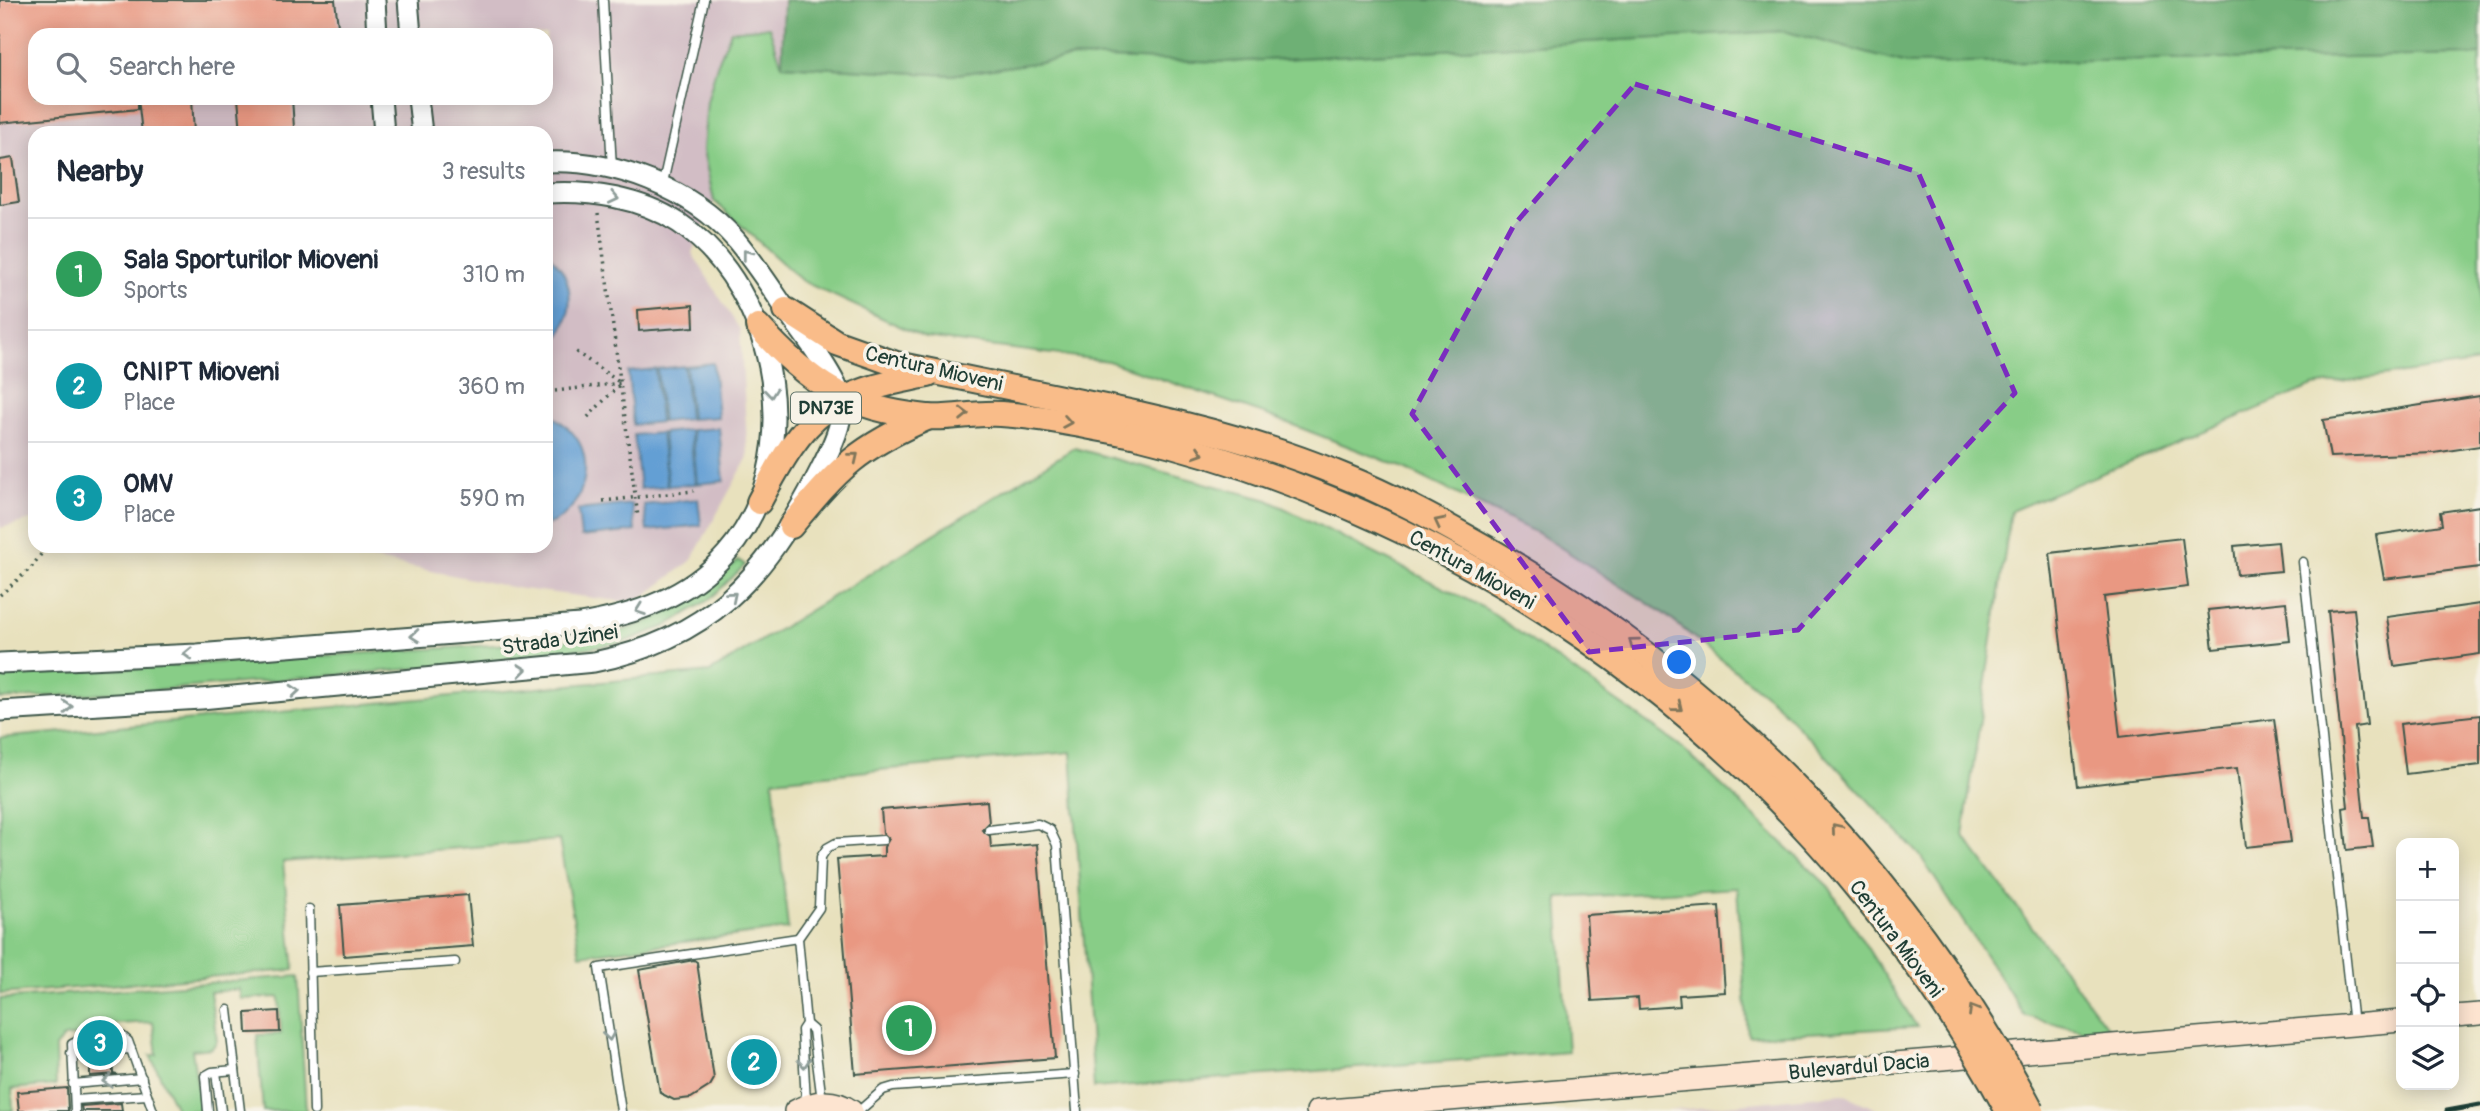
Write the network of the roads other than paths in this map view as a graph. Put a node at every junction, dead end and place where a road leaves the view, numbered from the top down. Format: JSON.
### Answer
{"nodes":[{"id":1,"x":375,"y":0,"type":"edge"},
{"id":2,"x":408,"y":0,"type":"edge"},
{"id":3,"x":603,"y":0,"type":"edge"},
{"id":4,"x":704,"y":0,"type":"edge"},
{"id":5,"x":377,"y":28,"type":"edge"},
{"id":6,"x":410,"y":28,"type":"edge"},
{"id":7,"x":382,"y":105,"type":"edge"},
{"id":8,"x":419,"y":105,"type":"edge"},
{"id":9,"x":384,"y":126,"type":"edge"},
{"id":10,"x":421,"y":126,"type":"edge"},
{"id":11,"x":553,"y":162,"type":"edge"},
{"id":12,"x":612,"y":169,"type":"junction"},
{"id":13,"x":662,"y":187,"type":"junction"},
{"id":14,"x":553,"y":192,"type":"edge"},
{"id":15,"x":786,"y":310,"type":"junction"},
{"id":16,"x":758,"y":326,"type":"junction"},
{"id":17,"x":936,"y":374,"type":"junction"},
{"id":18,"x":841,"y":398,"type":"junction"},
{"id":19,"x":929,"y":417,"type":"junction"},
{"id":20,"x":1136,"y":424,"type":"junction"},
{"id":21,"x":759,"y":502,"type":"junction"},
{"id":22,"x":792,"y":526,"type":"junction"},
{"id":23,"x":2303,"y":562,"type":"dead end"},
{"id":24,"x":0,"y":663,"type":"edge"},
{"id":25,"x":0,"y":711,"type":"edge"},
{"id":26,"x":989,"y":830,"type":"dead end"},
{"id":27,"x":883,"y":840,"type":"dead end"},
{"id":28,"x":309,"y":909,"type":"dead end"},
{"id":29,"x":798,"y":938,"type":"junction"},
{"id":30,"x":454,"y":962,"type":"dead end"},
{"id":31,"x":310,"y":972,"type":"junction"},
{"id":32,"x":228,"y":1010,"type":"dead end"},
{"id":33,"x":2480,"y":1014,"type":"edge"},
{"id":34,"x":2459,"y":1016,"type":"edge"},
{"id":35,"x":2396,"y":1021,"type":"edge"},
{"id":36,"x":806,"y":1024,"type":"junction"},
{"id":37,"x":2354,"y":1025,"type":"junction"},
{"id":38,"x":131,"y":1049,"type":"junction"},
{"id":39,"x":71,"y":1052,"type":"junction"},
{"id":40,"x":236,"y":1070,"type":"junction"},
{"id":41,"x":216,"y":1072,"type":"junction"},
{"id":42,"x":1075,"y":1074,"type":"junction"},
{"id":43,"x":142,"y":1078,"type":"junction"},
{"id":44,"x":73,"y":1084,"type":"junction"},
{"id":45,"x":147,"y":1095,"type":"junction"},
{"id":46,"x":75,"y":1100,"type":"junction"},
{"id":47,"x":808,"y":1106,"type":"edge"},
{"id":48,"x":75,"y":1111,"type":"edge"},
{"id":49,"x":153,"y":1111,"type":"edge"},
{"id":50,"x":208,"y":1111,"type":"edge"},
{"id":51,"x":222,"y":1111,"type":"edge"},
{"id":52,"x":240,"y":1111,"type":"edge"},
{"id":53,"x":314,"y":1111,"type":"edge"},
{"id":54,"x":621,"y":1111,"type":"edge"},
{"id":55,"x":852,"y":1111,"type":"edge"},
{"id":56,"x":859,"y":1111,"type":"edge"},
{"id":57,"x":1077,"y":1111,"type":"edge"},
{"id":58,"x":1317,"y":1111,"type":"edge"},
{"id":59,"x":2008,"y":1111,"type":"edge"},
{"id":60,"x":2032,"y":1111,"type":"edge"}],
"edges":[{"from":1,"to":5,"type":"street"},
{"from":2,"to":6,"type":"street"},
{"from":3,"to":12,"type":"lane"},
{"from":4,"to":13,"type":"lane"},
{"from":7,"to":9,"type":"street"},
{"from":8,"to":10,"type":"street"},
{"from":11,"to":12,"type":"street"},
{"from":12,"to":13,"type":"street"},
{"from":15,"to":13,"type":"street","one_way":true},
{"from":14,"to":16,"type":"street","name":"Strada Uzinei","one_way":true},
{"from":15,"to":17,"type":"highway","name":"Centura Mioveni","number":"DN73E"},
{"from":15,"to":18,"type":"street"},
{"from":16,"to":18,"type":"highway","name":"Centura Mioveni","number":"DN73E"},
{"from":16,"to":21,"type":"street","name":"Strada Uzinei","one_way":true},
{"from":17,"to":18,"type":"highway","number":"DN73E"},
{"from":17,"to":20,"type":"highway","name":"Centura Mioveni","number":"DN73E"},
{"from":18,"to":19,"type":"highway","name":"Centura Mioveni","number":"DN73E"},
{"from":18,"to":21,"type":"highway","number":"DN73E"},
{"from":18,"to":22,"type":"street","name":"Strada Uzinei"},
{"from":19,"to":20,"type":"highway","name":"Centura Mioveni","number":"DN73E","one_way":true},
{"from":22,"to":19,"type":"highway","number":"DN73E","one_way":true},
{"from":20,"to":59,"type":"highway","name":"Centura Mioveni","number":"DN73E","one_way":true,"bridge":true},
{"from":60,"to":20,"type":"highway","name":"Centura Mioveni","number":"DN73E","one_way":true,"bridge":true},
{"from":21,"to":24,"type":"street","name":"Strada Uzinei","one_way":true},
{"from":25,"to":22,"type":"street","name":"Strada Uzinei","one_way":true},
{"from":23,"to":37,"type":"lane"},
{"from":26,"to":42,"type":"lane"},
{"from":27,"to":29,"type":"lane"},
{"from":28,"to":31,"type":"lane"},
{"from":29,"to":36,"type":"lane"},
{"from":29,"to":54,"type":"lane","one_way":true},
{"from":30,"to":31,"type":"lane"},
{"from":31,"to":53,"type":"lane"},
{"from":32,"to":40,"type":"lane"},
{"from":33,"to":34,"type":"main road"},
{"from":35,"to":37,"type":"main road","name":"Bulevardul Dacia"},
{"from":36,"to":47,"type":"lane","one_way":true},
{"from":36,"to":47,"type":"lane"},
{"from":37,"to":58,"type":"main road","name":"Bulevardul Dacia"},
{"from":38,"to":39,"type":"lane"},
{"from":38,"to":39,"type":"lane"},
{"from":38,"to":43,"type":"lane"},
{"from":39,"to":44,"type":"lane"},
{"from":40,"to":41,"type":"lane"},
{"from":40,"to":52,"type":"lane"},
{"from":41,"to":50,"type":"lane"},
{"from":41,"to":51,"type":"lane"},
{"from":42,"to":56,"type":"lane"},
{"from":42,"to":57,"type":"lane"},
{"from":43,"to":44,"type":"lane","one_way":true},
{"from":43,"to":45,"type":"lane"},
{"from":44,"to":46,"type":"lane"},
{"from":45,"to":46,"type":"lane"},
{"from":45,"to":49,"type":"lane"},
{"from":46,"to":48,"type":"lane"},
{"from":47,"to":55,"type":"main road"}]}
